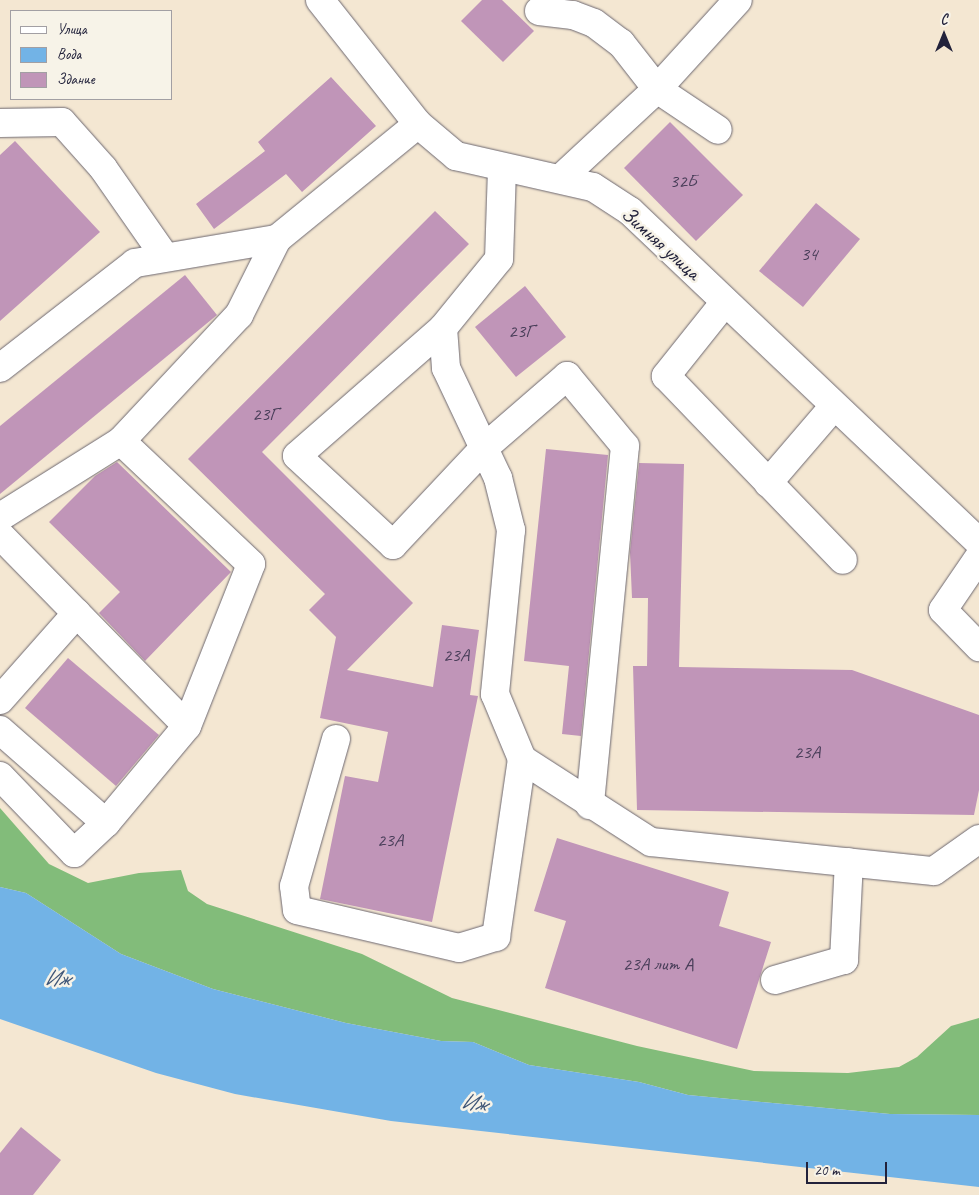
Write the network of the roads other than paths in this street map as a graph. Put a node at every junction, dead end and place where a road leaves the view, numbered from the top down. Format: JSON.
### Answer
{"nodes":[{"id":1,"x":320,"y":0,"type":"edge"},
{"id":2,"x":738,"y":0,"type":"edge"},
{"id":3,"x":539,"y":11,"type":"dead end"},
{"id":4,"x":657,"y":90,"type":"junction"},
{"id":5,"x":0,"y":123,"type":"edge"},
{"id":6,"x":418,"y":124,"type":"junction"},
{"id":7,"x":718,"y":130,"type":"dead end"},
{"id":8,"x":502,"y":169,"type":"junction"},
{"id":9,"x":560,"y":179,"type":"junction"},
{"id":10,"x":277,"y":239,"type":"junction"},
{"id":11,"x":165,"y":258,"type":"junction"},
{"id":12,"x":725,"y":302,"type":"junction"},
{"id":13,"x":443,"y":328,"type":"junction"},
{"id":14,"x":1,"y":365,"type":"edge"},
{"id":15,"x":834,"y":406,"type":"junction"},
{"id":16,"x":122,"y":441,"type":"junction"},
{"id":17,"x":484,"y":448,"type":"junction"},
{"id":18,"x":768,"y":483,"type":"junction"},
{"id":19,"x":0,"y":517,"type":"edge"},
{"id":20,"x":0,"y":535,"type":"edge"},
{"id":21,"x":979,"y":542,"type":"edge"},
{"id":22,"x":979,"y":557,"type":"edge"},
{"id":23,"x":843,"y":560,"type":"dead end"},
{"id":24,"x":77,"y":613,"type":"junction"},
{"id":25,"x":979,"y":647,"type":"edge"},
{"id":26,"x":0,"y":700,"type":"edge"},
{"id":27,"x":186,"y":726,"type":"junction"},
{"id":28,"x":0,"y":730,"type":"edge"},
{"id":29,"x":336,"y":739,"type":"dead end"},
{"id":30,"x":522,"y":759,"type":"junction"},
{"id":31,"x":0,"y":776,"type":"edge"},
{"id":32,"x":590,"y":805,"type":"junction"},
{"id":33,"x":106,"y":823,"type":"junction"},
{"id":34,"x":979,"y":839,"type":"edge"},
{"id":35,"x":849,"y":862,"type":"junction"},
{"id":36,"x":775,"y":980,"type":"dead end"}],
"edges":[{"from":1,"to":6,"type":"street","name":"Зимняя улица"},
{"from":2,"to":4,"type":"street"},
{"from":3,"to":4,"type":"street"},
{"from":4,"to":7,"type":"street"},
{"from":4,"to":9,"type":"street"},
{"from":5,"to":11,"type":"street"},
{"from":6,"to":8,"type":"street","name":"Зимняя улица"},
{"from":6,"to":10,"type":"street"},
{"from":8,"to":9,"type":"street","name":"Зимняя улица"},
{"from":8,"to":13,"type":"street"},
{"from":9,"to":12,"type":"street","name":"Зимняя улица"},
{"from":10,"to":11,"type":"street"},
{"from":10,"to":16,"type":"street"},
{"from":11,"to":14,"type":"street"},
{"from":12,"to":15,"type":"street","name":"Зимняя улица"},
{"from":12,"to":18,"type":"street"},
{"from":13,"to":17,"type":"street"},
{"from":13,"to":17,"type":"street"},
{"from":15,"to":18,"type":"street"},
{"from":15,"to":21,"type":"street","name":"Зимняя улица"},
{"from":16,"to":19,"type":"street"},
{"from":16,"to":27,"type":"street"},
{"from":17,"to":30,"type":"street"},
{"from":17,"to":32,"type":"street"},
{"from":18,"to":23,"type":"street"},
{"from":20,"to":24,"type":"street"},
{"from":22,"to":25,"type":"street"},
{"from":24,"to":26,"type":"street"},
{"from":24,"to":27,"type":"street"},
{"from":27,"to":33,"type":"street"},
{"from":28,"to":33,"type":"street"},
{"from":29,"to":30,"type":"street"},
{"from":30,"to":32,"type":"street"},
{"from":31,"to":33,"type":"street"},
{"from":32,"to":35,"type":"street"},
{"from":34,"to":35,"type":"street"},
{"from":35,"to":36,"type":"street"}]}
